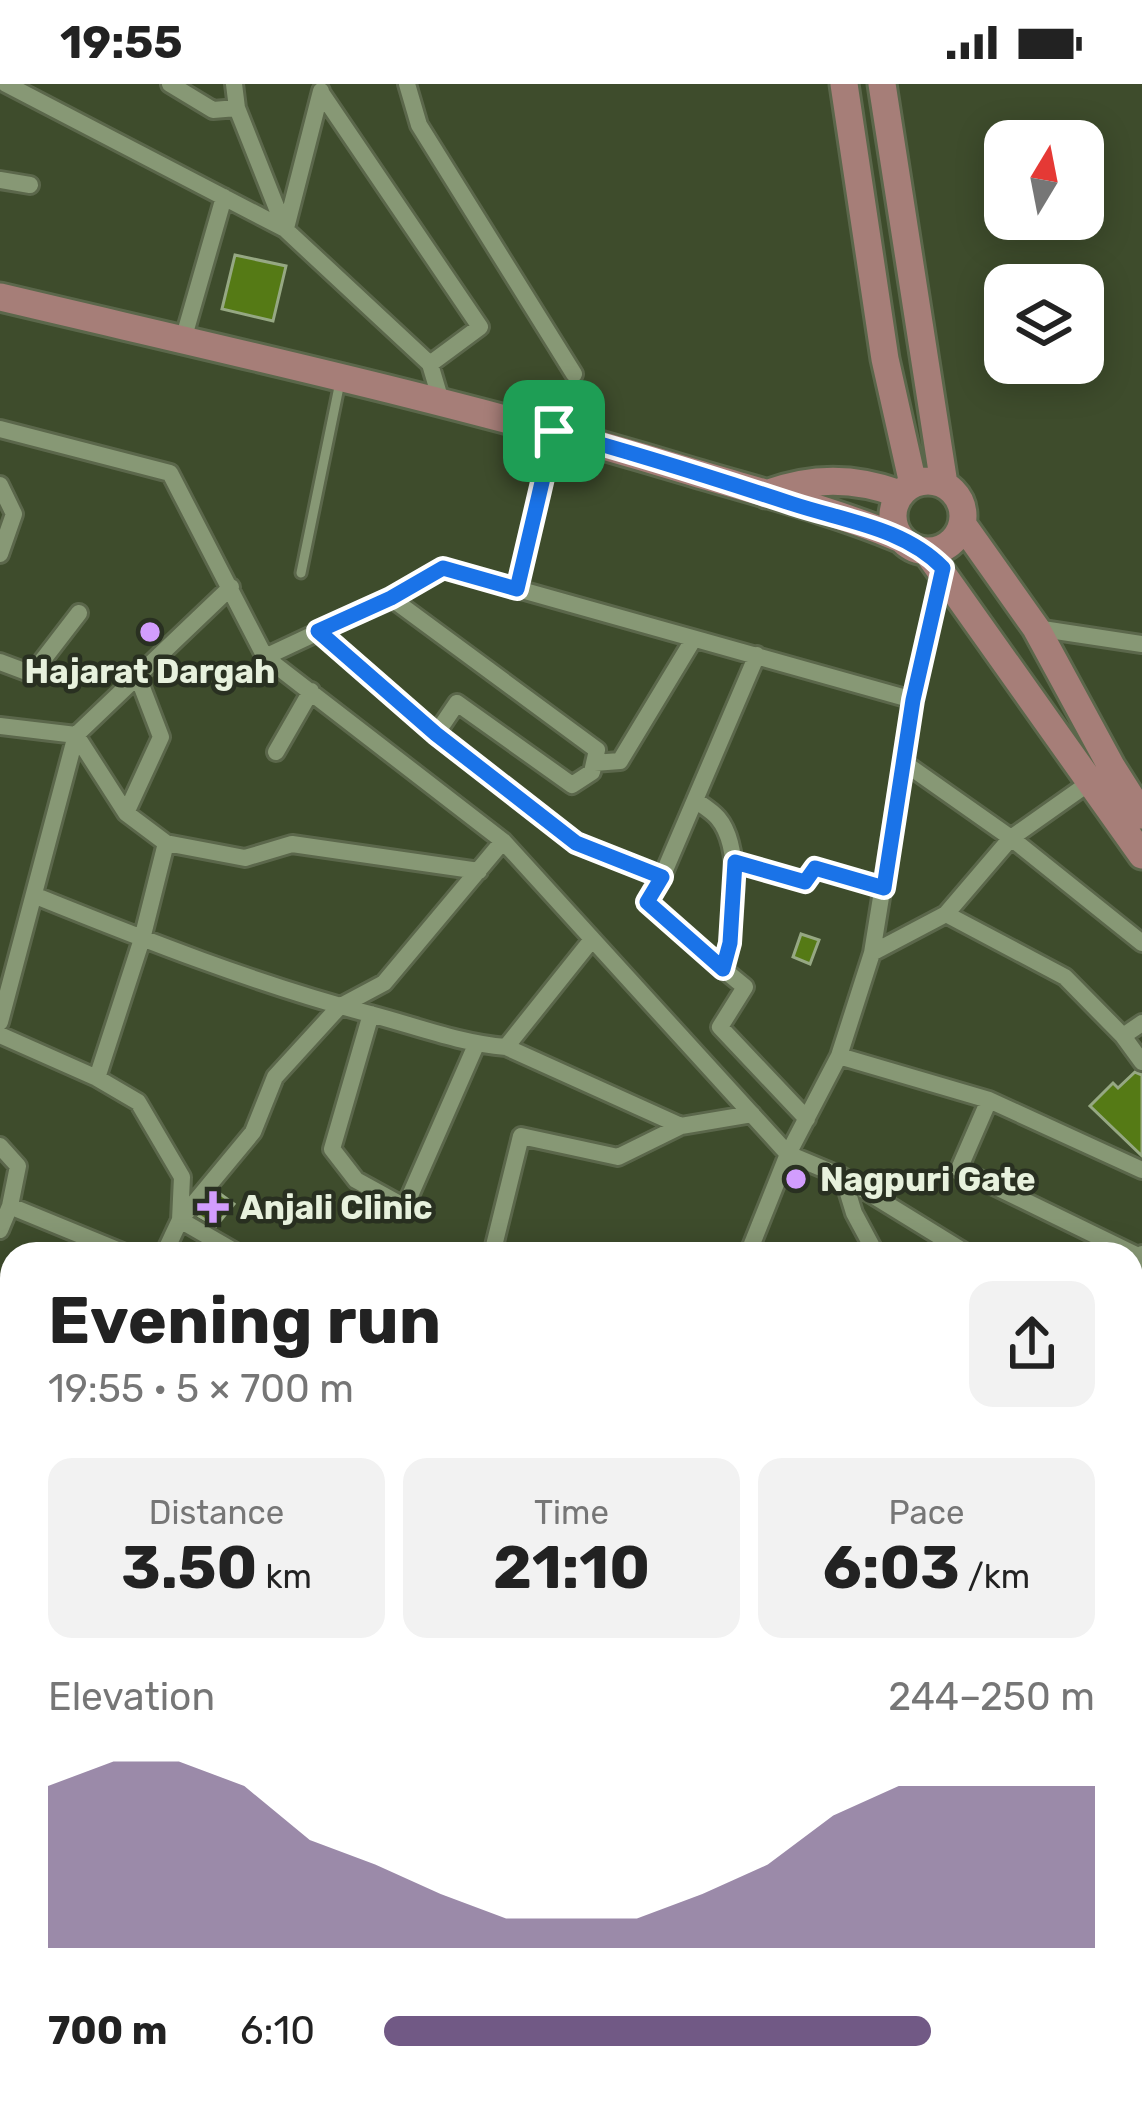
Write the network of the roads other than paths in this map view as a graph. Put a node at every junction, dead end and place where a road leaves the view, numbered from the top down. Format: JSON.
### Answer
{"nodes":[{"id":1,"x":6,"y":84,"type":"edge"},
{"id":2,"x":170,"y":84,"type":"edge"},
{"id":3,"x":234,"y":84,"type":"edge"},
{"id":4,"x":407,"y":84,"type":"edge"},
{"id":5,"x":844,"y":84,"type":"edge"},
{"id":6,"x":882,"y":84,"type":"edge"},
{"id":7,"x":321,"y":89,"type":"edge"},
{"id":8,"x":237,"y":108,"type":"junction"},
{"id":9,"x":0,"y":180,"type":"edge"},
{"id":10,"x":30,"y":185,"type":"dead end"},
{"id":11,"x":224,"y":197,"type":"junction"},
{"id":12,"x":285,"y":229,"type":"junction"},
{"id":13,"x":0,"y":296,"type":"edge"},
{"id":14,"x":183,"y":340,"type":"junction"},
{"id":15,"x":430,"y":364,"type":"junction"},
{"id":16,"x":574,"y":374,"type":"dead end"},
{"id":17,"x":341,"y":377,"type":"junction"},
{"id":18,"x":441,"y":401,"type":"junction"},
{"id":19,"x":0,"y":429,"type":"edge"},
{"id":20,"x":554,"y":431,"type":"junction"},
{"id":21,"x":944,"y":484,"type":"junction"},
{"id":22,"x":0,"y":485,"type":"edge"},
{"id":23,"x":906,"y":489,"type":"junction"},
{"id":24,"x":766,"y":494,"type":"junction"},
{"id":25,"x":963,"y":525,"type":"junction"},
{"id":26,"x":899,"y":538,"type":"junction"},
{"id":27,"x":0,"y":554,"type":"edge"},
{"id":28,"x":935,"y":560,"type":"junction"},
{"id":29,"x":301,"y":573,"type":"dead end"},
{"id":30,"x":231,"y":587,"type":"junction"},
{"id":31,"x":517,"y":589,"type":"junction"},
{"id":32,"x":391,"y":598,"type":"junction"},
{"id":33,"x":80,"y":613,"type":"dead end"},
{"id":34,"x":1036,"y":628,"type":"junction"},
{"id":35,"x":318,"y":631,"type":"junction"},
{"id":36,"x":693,"y":640,"type":"junction"},
{"id":37,"x":1142,"y":644,"type":"edge"},
{"id":38,"x":757,"y":655,"type":"junction"},
{"id":39,"x":265,"y":657,"type":"junction"},
{"id":40,"x":0,"y":662,"type":"edge"},
{"id":41,"x":138,"y":676,"type":"junction"},
{"id":42,"x":311,"y":692,"type":"junction"},
{"id":43,"x":913,"y":700,"type":"junction"},
{"id":44,"x":0,"y":726,"type":"edge"},
{"id":45,"x":436,"y":734,"type":"junction"},
{"id":46,"x":76,"y":735,"type":"junction"},
{"id":47,"x":276,"y":752,"type":"dead end"},
{"id":48,"x":903,"y":762,"type":"junction"},
{"id":49,"x":594,"y":763,"type":"junction"},
{"id":50,"x":1101,"y":774,"type":"junction"},
{"id":51,"x":695,"y":800,"type":"junction"},
{"id":52,"x":126,"y":813,"type":"junction"},
{"id":53,"x":1142,"y":815,"type":"edge"},
{"id":54,"x":1011,"y":838,"type":"junction"},
{"id":55,"x":502,"y":841,"type":"junction"},
{"id":56,"x":166,"y":844,"type":"junction"},
{"id":57,"x":1142,"y":855,"type":"edge"},
{"id":58,"x":735,"y":862,"type":"junction"},
{"id":59,"x":479,"y":871,"type":"junction"},
{"id":60,"x":662,"y":877,"type":"junction"},
{"id":61,"x":884,"y":888,"type":"junction"},
{"id":62,"x":36,"y":896,"type":"junction"},
{"id":63,"x":946,"y":914,"type":"junction"},
{"id":64,"x":142,"y":940,"type":"junction"},
{"id":65,"x":590,"y":942,"type":"junction"},
{"id":66,"x":1142,"y":943,"type":"edge"},
{"id":67,"x":872,"y":953,"type":"junction"},
{"id":68,"x":723,"y":969,"type":"junction"},
{"id":69,"x":339,"y":1006,"type":"junction"},
{"id":70,"x":371,"y":1014,"type":"junction"},
{"id":71,"x":0,"y":1022,"type":"edge"},
{"id":72,"x":1142,"y":1023,"type":"edge"},
{"id":73,"x":0,"y":1036,"type":"edge"},
{"id":74,"x":1123,"y":1036,"type":"junction"},
{"id":75,"x":476,"y":1045,"type":"junction"},
{"id":76,"x":506,"y":1047,"type":"junction"},
{"id":77,"x":839,"y":1056,"type":"junction"},
{"id":78,"x":1142,"y":1062,"type":"edge"},
{"id":79,"x":97,"y":1078,"type":"junction"},
{"id":80,"x":989,"y":1100,"type":"junction"},
{"id":81,"x":752,"y":1114,"type":"junction"},
{"id":82,"x":807,"y":1119,"type":"junction"},
{"id":83,"x":681,"y":1126,"type":"junction"},
{"id":84,"x":0,"y":1146,"type":"edge"},
{"id":85,"x":788,"y":1154,"type":"junction"},
{"id":86,"x":1142,"y":1170,"type":"edge"},
{"id":87,"x":843,"y":1177,"type":"junction"},
{"id":88,"x":10,"y":1206,"type":"junction"},
{"id":89,"x":180,"y":1220,"type":"junction"},
{"id":90,"x":0,"y":1230,"type":"edge"},
{"id":91,"x":98,"y":1242,"type":"edge"},
{"id":92,"x":170,"y":1242,"type":"edge"},
{"id":93,"x":218,"y":1242,"type":"edge"},
{"id":94,"x":495,"y":1242,"type":"edge"},
{"id":95,"x":753,"y":1242,"type":"edge"},
{"id":96,"x":870,"y":1242,"type":"edge"},
{"id":97,"x":949,"y":1242,"type":"edge"},
{"id":98,"x":1113,"y":1242,"type":"edge"}],
"edges":[{"from":1,"to":11,"type":"street"},
{"from":2,"to":8,"type":"street"},
{"from":3,"to":8,"type":"street"},
{"from":4,"to":16,"type":"street"},
{"from":5,"to":23,"type":"main road"},
{"from":6,"to":21,"type":"main road"},
{"from":7,"to":12,"type":"street"},
{"from":7,"to":15,"type":"street"},
{"from":8,"to":12,"type":"street"},
{"from":9,"to":10,"type":"street"},
{"from":11,"to":12,"type":"street"},
{"from":11,"to":14,"type":"street"},
{"from":12,"to":15,"type":"street"},
{"from":13,"to":14,"type":"main road"},
{"from":14,"to":17,"type":"main road"},
{"from":15,"to":18,"type":"street"},
{"from":17,"to":18,"type":"main road"},
{"from":17,"to":29,"type":"lane"},
{"from":18,"to":20,"type":"main road"},
{"from":19,"to":30,"type":"street"},
{"from":20,"to":24,"type":"main road"},
{"from":20,"to":31,"type":"street"},
{"from":21,"to":23,"type":"main road"},
{"from":21,"to":25,"type":"main road"},
{"from":22,"to":27,"type":"street"},
{"from":23,"to":24,"type":"main road"},
{"from":23,"to":26,"type":"main road"},
{"from":24,"to":26,"type":"main road"},
{"from":25,"to":28,"type":"main road"},
{"from":25,"to":34,"type":"main road"},
{"from":26,"to":28,"type":"main road"},
{"from":28,"to":43,"type":"street"},
{"from":28,"to":50,"type":"main road"},
{"from":30,"to":39,"type":"street"},
{"from":30,"to":41,"type":"street"},
{"from":31,"to":32,"type":"street"},
{"from":31,"to":36,"type":"street"},
{"from":32,"to":35,"type":"street"},
{"from":32,"to":49,"type":"street"},
{"from":33,"to":40,"type":"street"},
{"from":34,"to":37,"type":"street"},
{"from":34,"to":50,"type":"main road"},
{"from":35,"to":39,"type":"street"},
{"from":35,"to":45,"type":"street"},
{"from":36,"to":38,"type":"street"},
{"from":36,"to":49,"type":"street"},
{"from":38,"to":43,"type":"street"},
{"from":38,"to":51,"type":"street"},
{"from":39,"to":42,"type":"street"},
{"from":41,"to":46,"type":"street"},
{"from":41,"to":52,"type":"street"},
{"from":42,"to":47,"type":"street"},
{"from":42,"to":55,"type":"street"},
{"from":43,"to":48,"type":"street"},
{"from":44,"to":46,"type":"street"},
{"from":45,"to":49,"type":"street"},
{"from":45,"to":60,"type":"street"},
{"from":46,"to":52,"type":"street"},
{"from":46,"to":62,"type":"street"},
{"from":48,"to":54,"type":"street"},
{"from":48,"to":61,"type":"street"},
{"from":50,"to":53,"type":"main road"},
{"from":50,"to":54,"type":"street"},
{"from":50,"to":57,"type":"main road"},
{"from":51,"to":58,"type":"street"},
{"from":51,"to":60,"type":"street"},
{"from":52,"to":56,"type":"street"},
{"from":54,"to":63,"type":"street"},
{"from":54,"to":66,"type":"street"},
{"from":55,"to":59,"type":"street"},
{"from":55,"to":65,"type":"street"},
{"from":56,"to":59,"type":"street"},
{"from":56,"to":64,"type":"street"},
{"from":58,"to":61,"type":"street"},
{"from":58,"to":68,"type":"street"},
{"from":59,"to":69,"type":"street"},
{"from":60,"to":68,"type":"street"},
{"from":61,"to":67,"type":"street"},
{"from":62,"to":64,"type":"street"},
{"from":62,"to":71,"type":"street"},
{"from":63,"to":67,"type":"street"},
{"from":63,"to":74,"type":"street"},
{"from":64,"to":69,"type":"street"},
{"from":64,"to":79,"type":"street"},
{"from":65,"to":76,"type":"street"},
{"from":65,"to":81,"type":"street"},
{"from":67,"to":77,"type":"street"},
{"from":68,"to":82,"type":"street"},
{"from":69,"to":70,"type":"street"},
{"from":69,"to":89,"type":"street"},
{"from":70,"to":75,"type":"street"},
{"from":70,"to":75,"type":"street"},
{"from":72,"to":74,"type":"street"},
{"from":73,"to":79,"type":"street"},
{"from":74,"to":78,"type":"street"},
{"from":75,"to":76,"type":"street"},
{"from":76,"to":83,"type":"street"},
{"from":77,"to":80,"type":"street"},
{"from":77,"to":82,"type":"street"},
{"from":79,"to":89,"type":"street"},
{"from":80,"to":86,"type":"street"},
{"from":80,"to":98,"type":"street"},
{"from":81,"to":83,"type":"street"},
{"from":81,"to":85,"type":"street"},
{"from":82,"to":85,"type":"street"},
{"from":83,"to":94,"type":"street"},
{"from":84,"to":88,"type":"street"},
{"from":85,"to":87,"type":"street"},
{"from":85,"to":95,"type":"street"},
{"from":87,"to":96,"type":"street"},
{"from":87,"to":97,"type":"street"},
{"from":88,"to":90,"type":"street"},
{"from":88,"to":91,"type":"street"},
{"from":89,"to":92,"type":"street"},
{"from":89,"to":93,"type":"street"}]}
